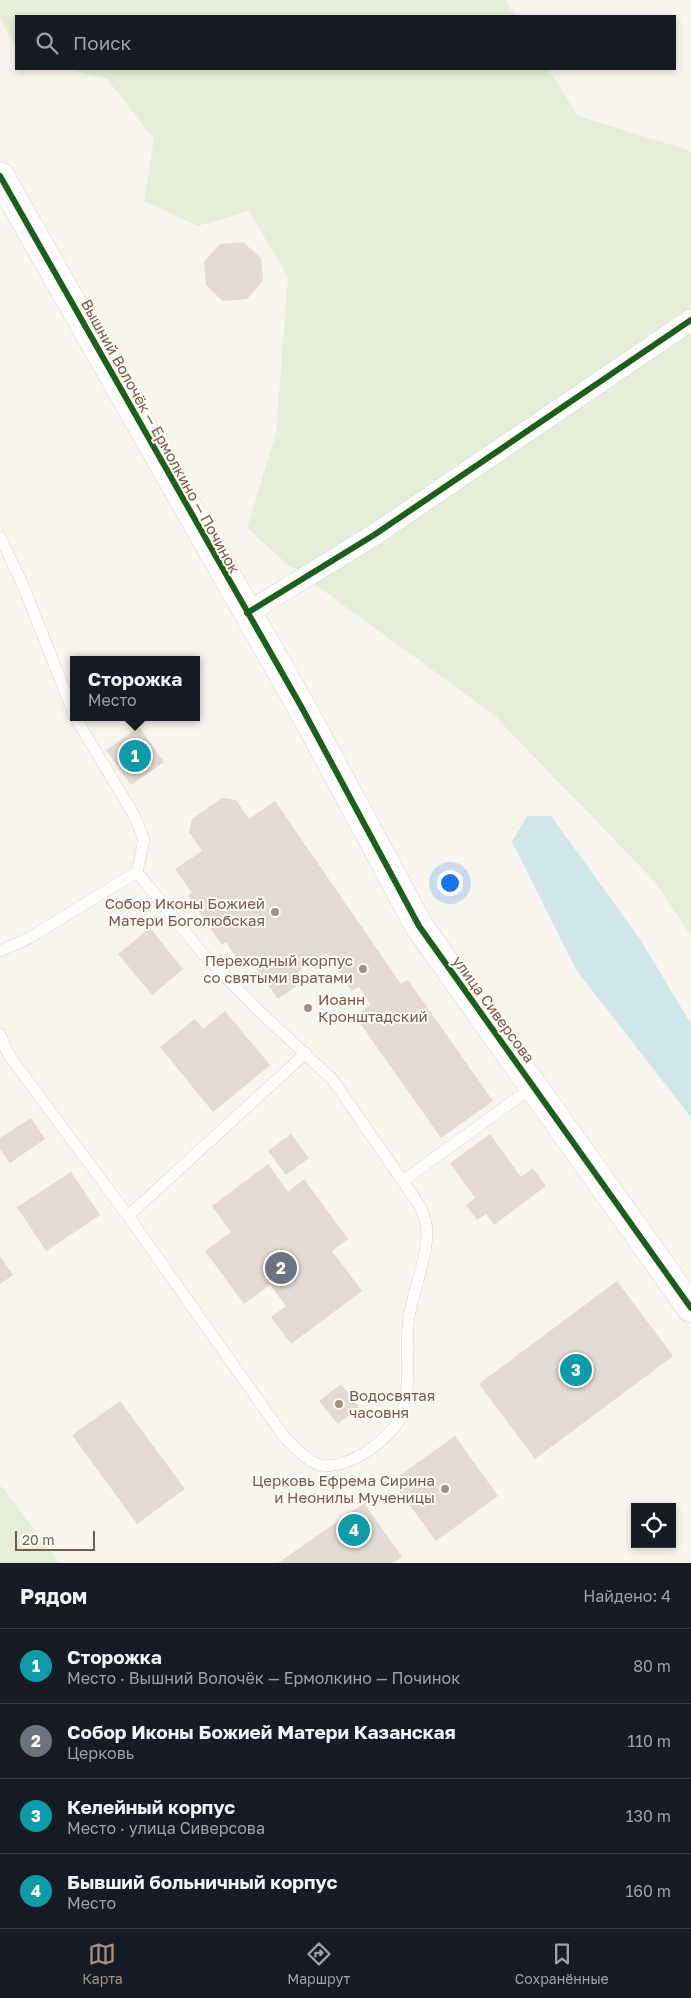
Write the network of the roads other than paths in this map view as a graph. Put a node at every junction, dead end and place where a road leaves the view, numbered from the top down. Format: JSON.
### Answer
{"nodes":[{"id":1,"x":0,"y":176,"type":"edge"},
{"id":2,"x":691,"y":320,"type":"edge"},
{"id":3,"x":0,"y":537,"type":"edge"},
{"id":4,"x":247,"y":613,"type":"junction"},
{"id":5,"x":70,"y":703,"type":"edge"},
{"id":6,"x":302,"y":708,"type":"joint"},
{"id":7,"x":78,"y":721,"type":"edge"},
{"id":8,"x":138,"y":872,"type":"junction"},
{"id":9,"x":0,"y":951,"type":"edge"},
{"id":10,"x":0,"y":1034,"type":"edge"},
{"id":11,"x":306,"y":1053,"type":"junction"},
{"id":12,"x":534,"y":1086,"type":"junction"},
{"id":13,"x":404,"y":1180,"type":"junction"},
{"id":14,"x":128,"y":1216,"type":"junction"},
{"id":15,"x":691,"y":1308,"type":"edge"}],
"edges":[{"from":1,"to":4,"type":"street","name":"Вышний Волочёк — Ермолкино — Починок"},
{"from":2,"to":4,"type":"street"},
{"from":3,"to":5,"type":"lane"},
{"from":4,"to":6,"type":"street","name":"Вышний Волочёк — Ермолкино — Починок"},
{"from":6,"to":12,"type":"street","name":"улица Сиверсова"},
{"from":7,"to":8,"type":"lane"},
{"from":8,"to":9,"type":"lane"},
{"from":8,"to":11,"type":"lane"},
{"from":10,"to":14,"type":"lane"},
{"from":11,"to":13,"type":"lane"},
{"from":11,"to":14,"type":"lane"},
{"from":12,"to":13,"type":"lane"},
{"from":12,"to":15,"type":"street","name":"улица Сиверсова"},
{"from":13,"to":14,"type":"lane"}]}
